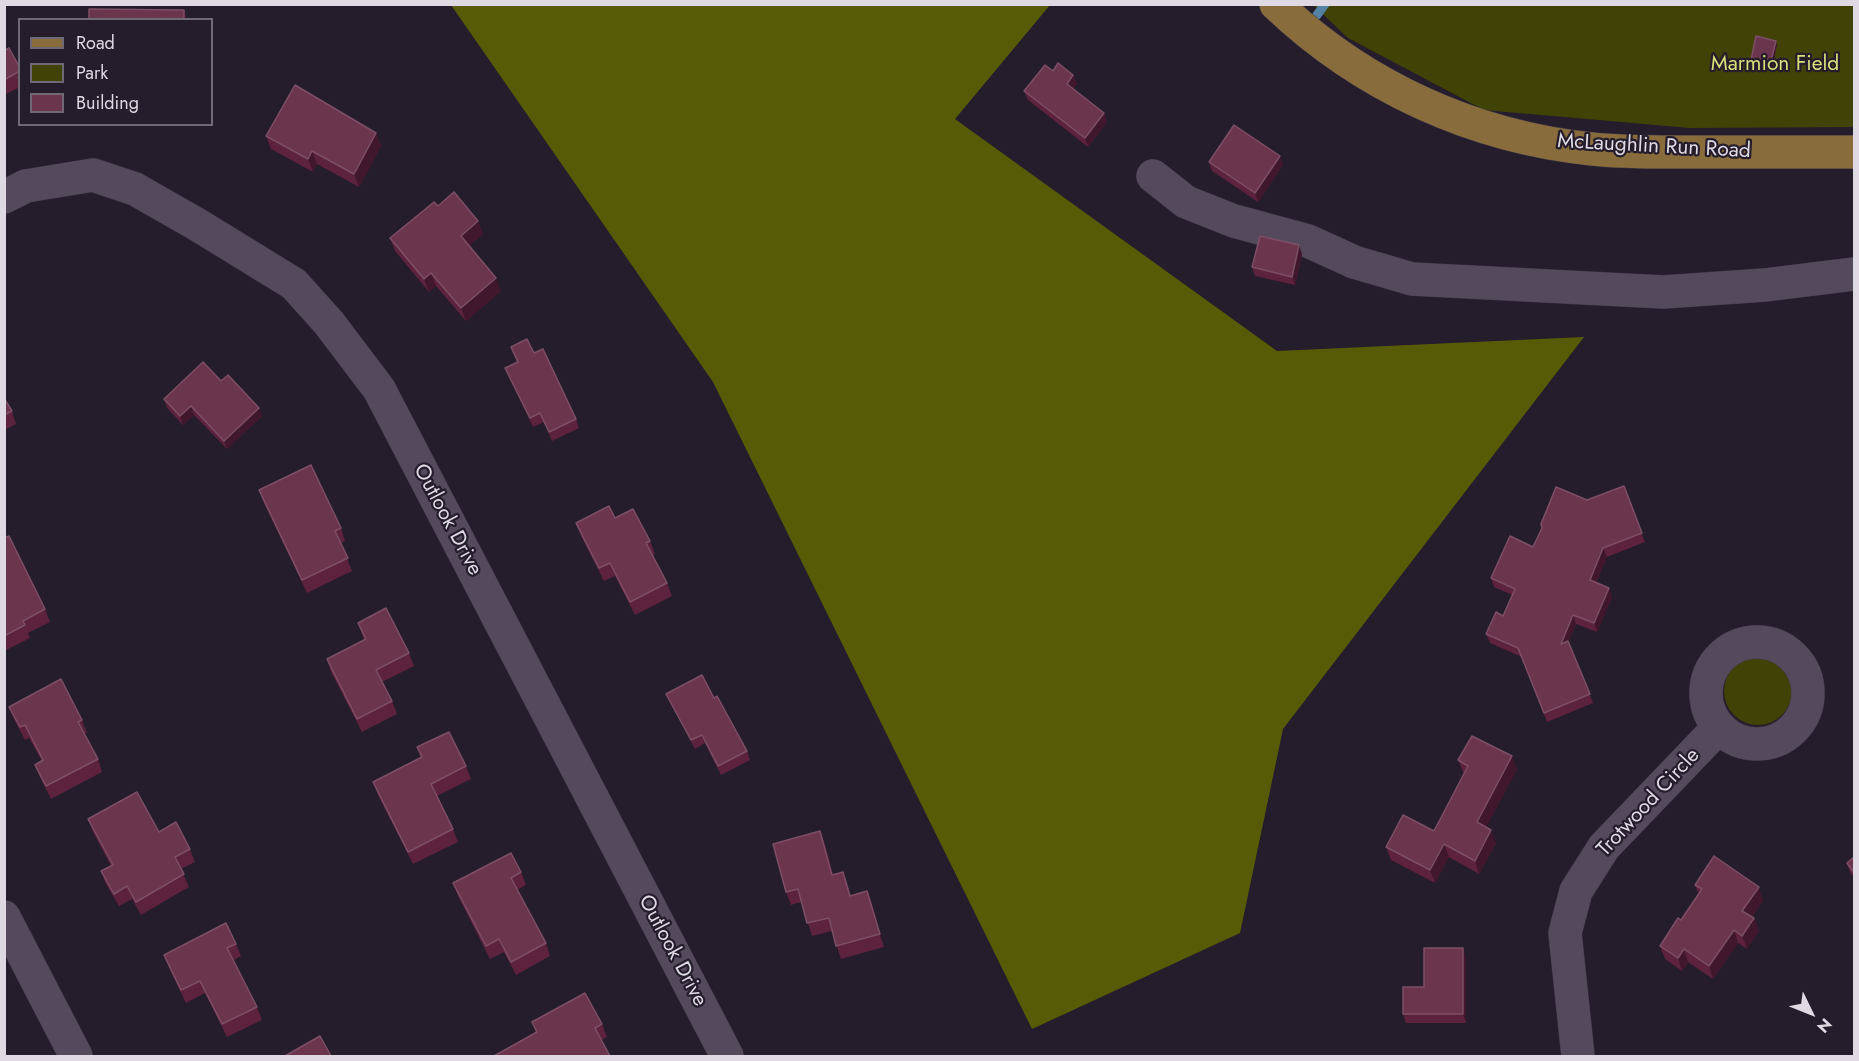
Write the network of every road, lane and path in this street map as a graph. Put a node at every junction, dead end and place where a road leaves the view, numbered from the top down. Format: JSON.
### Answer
{"nodes":[{"id":1,"x":1276,"y":4,"type":"edge"},
{"id":2,"x":1854,"y":152,"type":"edge"},
{"id":3,"x":1153,"y":176,"type":"dead end"},
{"id":4,"x":4,"y":197,"type":"edge"},
{"id":5,"x":1854,"y":274,"type":"edge"},
{"id":6,"x":1719,"y":727,"type":"dead end"},
{"id":7,"x":4,"y":917,"type":"edge"},
{"id":8,"x":76,"y":1056,"type":"edge"},
{"id":9,"x":727,"y":1056,"type":"edge"},
{"id":10,"x":1578,"y":1056,"type":"edge"}],
"edges":[{"from":1,"to":2,"type":"main road","name":"McLaughlin Run Road"},
{"from":3,"to":5,"type":"street"},
{"from":4,"to":9,"type":"street","name":"Outlook Drive"},
{"from":6,"to":10,"type":"street","name":"Trotwood Circle"},
{"from":7,"to":8,"type":"street"}]}
